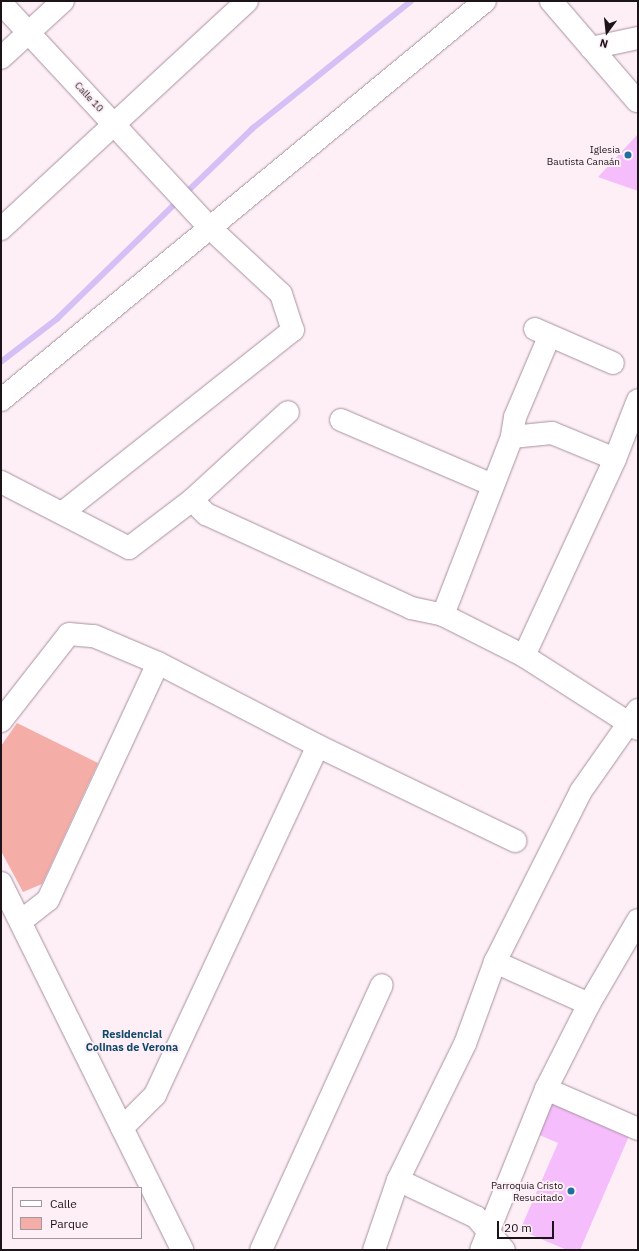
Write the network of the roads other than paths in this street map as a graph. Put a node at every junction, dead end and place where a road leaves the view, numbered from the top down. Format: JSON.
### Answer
{"nodes":[{"id":1,"x":63,"y":1,"type":"edge"},
{"id":2,"x":247,"y":1,"type":"edge"},
{"id":3,"x":485,"y":1,"type":"edge"},
{"id":4,"x":551,"y":1,"type":"edge"},
{"id":5,"x":1,"y":3,"type":"edge"},
{"id":6,"x":29,"y":32,"type":"junction"},
{"id":7,"x":638,"y":38,"type":"edge"},
{"id":8,"x":591,"y":48,"type":"junction"},
{"id":9,"x":1,"y":58,"type":"edge"},
{"id":10,"x":637,"y":101,"type":"dead end"},
{"id":11,"x":112,"y":123,"type":"junction"},
{"id":12,"x":204,"y":221,"type":"junction"},
{"id":13,"x":1,"y":229,"type":"edge"},
{"id":14,"x":613,"y":363,"type":"dead end"},
{"id":15,"x":1,"y":400,"type":"edge"},
{"id":16,"x":638,"y":400,"type":"edge"},
{"id":17,"x":288,"y":412,"type":"dead end"},
{"id":18,"x":341,"y":420,"type":"dead end"},
{"id":19,"x":512,"y":437,"type":"junction"},
{"id":20,"x":615,"y":459,"type":"junction"},
{"id":21,"x":1,"y":482,"type":"edge"},
{"id":22,"x":493,"y":485,"type":"junction"},
{"id":23,"x":192,"y":500,"type":"junction"},
{"id":24,"x":63,"y":512,"type":"junction"},
{"id":25,"x":443,"y":615,"type":"junction"},
{"id":26,"x":524,"y":656,"type":"junction"},
{"id":27,"x":158,"y":663,"type":"junction"},
{"id":28,"x":635,"y":720,"type":"edge"},
{"id":29,"x":1,"y":721,"type":"edge"},
{"id":30,"x":318,"y":746,"type":"junction"},
{"id":31,"x":515,"y":841,"type":"dead end"},
{"id":32,"x":1,"y":883,"type":"edge"},
{"id":33,"x":638,"y":920,"type":"edge"},
{"id":34,"x":21,"y":921,"type":"junction"},
{"id":35,"x":495,"y":962,"type":"junction"},
{"id":36,"x":382,"y":985,"type":"dead end"},
{"id":37,"x":589,"y":1004,"type":"junction"},
{"id":38,"x":546,"y":1089,"type":"junction"},
{"id":39,"x":636,"y":1124,"type":"edge"},
{"id":40,"x":122,"y":1128,"type":"junction"},
{"id":41,"x":398,"y":1180,"type":"junction"},
{"id":42,"x":484,"y":1242,"type":"edge"},
{"id":43,"x":182,"y":1250,"type":"edge"},
{"id":44,"x":261,"y":1250,"type":"edge"},
{"id":45,"x":374,"y":1250,"type":"edge"},
{"id":46,"x":504,"y":1250,"type":"edge"}],
"edges":[{"from":1,"to":6,"type":"street"},
{"from":2,"to":11,"type":"street"},
{"from":3,"to":12,"type":"street"},
{"from":4,"to":8,"type":"street"},
{"from":5,"to":6,"type":"street","name":"Calle 10"},
{"from":6,"to":9,"type":"street"},
{"from":6,"to":11,"type":"street","name":"Calle 10"},
{"from":7,"to":8,"type":"street"},
{"from":8,"to":10,"type":"street"},
{"from":11,"to":12,"type":"street","name":"Calle 10"},
{"from":11,"to":13,"type":"street"},
{"from":12,"to":15,"type":"street"},
{"from":12,"to":24,"type":"street","name":"Calle 10"},
{"from":14,"to":19,"type":"street"},
{"from":16,"to":20,"type":"street"},
{"from":17,"to":23,"type":"street"},
{"from":18,"to":22,"type":"street"},
{"from":19,"to":20,"type":"street"},
{"from":19,"to":22,"type":"street"},
{"from":20,"to":26,"type":"street"},
{"from":21,"to":24,"type":"street"},
{"from":22,"to":25,"type":"street"},
{"from":23,"to":24,"type":"street"},
{"from":23,"to":25,"type":"street"},
{"from":25,"to":26,"type":"street"},
{"from":26,"to":28,"type":"street"},
{"from":27,"to":29,"type":"street"},
{"from":27,"to":30,"type":"street"},
{"from":27,"to":34,"type":"street"},
{"from":28,"to":35,"type":"street"},
{"from":30,"to":31,"type":"street"},
{"from":30,"to":40,"type":"street"},
{"from":32,"to":34,"type":"street"},
{"from":33,"to":37,"type":"street"},
{"from":34,"to":40,"type":"street"},
{"from":35,"to":37,"type":"street"},
{"from":35,"to":41,"type":"street"},
{"from":36,"to":44,"type":"street"},
{"from":37,"to":38,"type":"street"},
{"from":38,"to":39,"type":"street"},
{"from":38,"to":42,"type":"street"},
{"from":40,"to":43,"type":"street"},
{"from":41,"to":42,"type":"street"},
{"from":41,"to":45,"type":"street"},
{"from":42,"to":46,"type":"street"}]}
